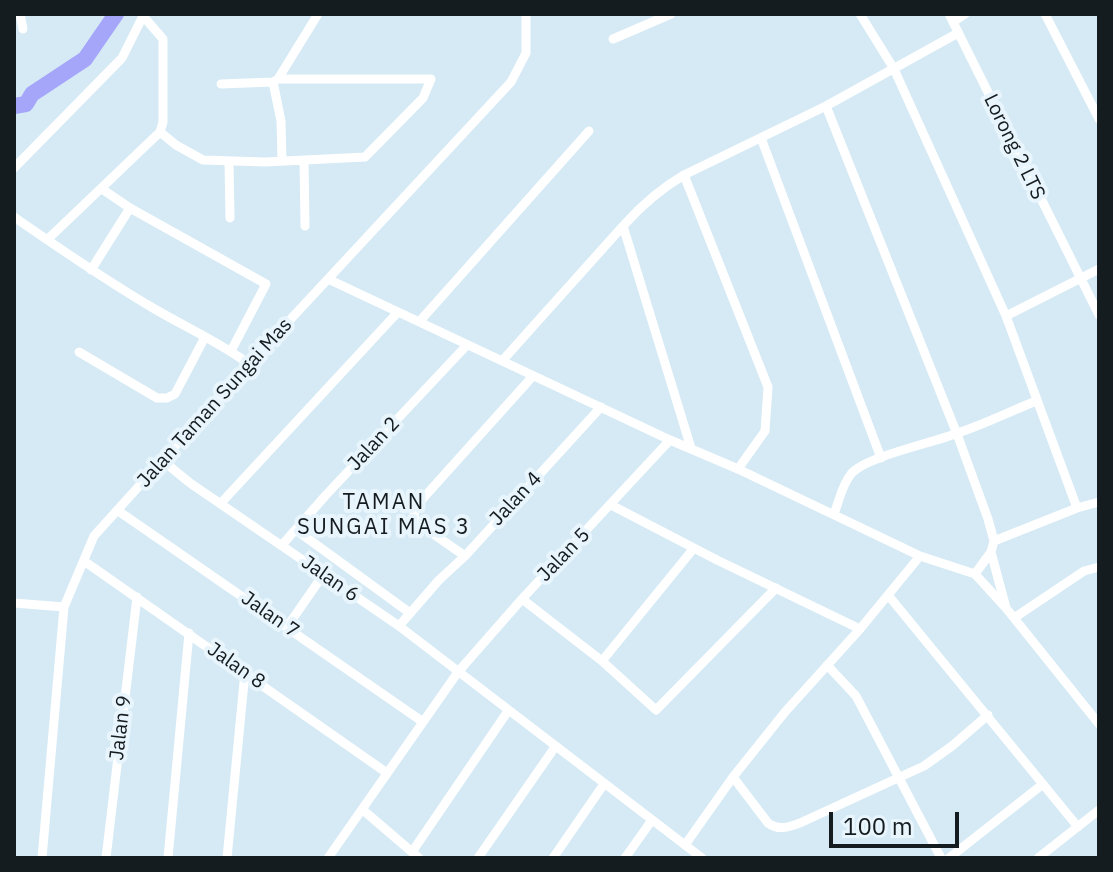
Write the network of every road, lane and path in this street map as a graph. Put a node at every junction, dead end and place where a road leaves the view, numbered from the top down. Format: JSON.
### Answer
{"nodes":[{"id":1,"x":20,"y":14,"type":"edge"},
{"id":2,"x":318,"y":14,"type":"edge"},
{"id":3,"x":526,"y":14,"type":"edge"},
{"id":4,"x":671,"y":14,"type":"edge"},
{"id":5,"x":860,"y":14,"type":"edge"},
{"id":6,"x":965,"y":14,"type":"edge"},
{"id":7,"x":1045,"y":14,"type":"edge"},
{"id":8,"x":143,"y":15,"type":"edge"},
{"id":9,"x":951,"y":18,"type":"edge"},
{"id":10,"x":23,"y":29,"type":"dead end"},
{"id":11,"x":958,"y":33,"type":"junction"},
{"id":12,"x":613,"y":39,"type":"dead end"},
{"id":13,"x":894,"y":69,"type":"junction"},
{"id":14,"x":276,"y":80,"type":"junction"},
{"id":15,"x":221,"y":84,"type":"dead end"},
{"id":16,"x":826,"y":106,"type":"junction"},
{"id":17,"x":1099,"y":119,"type":"edge"},
{"id":18,"x":589,"y":131,"type":"dead end"},
{"id":19,"x":160,"y":132,"type":"junction"},
{"id":20,"x":761,"y":138,"type":"junction"},
{"id":21,"x":282,"y":161,"type":"junction"},
{"id":22,"x":304,"y":161,"type":"junction"},
{"id":23,"x":229,"y":163,"type":"junction"},
{"id":24,"x":14,"y":168,"type":"edge"},
{"id":25,"x":684,"y":175,"type":"junction"},
{"id":26,"x":102,"y":189,"type":"junction"},
{"id":27,"x":130,"y":208,"type":"junction"},
{"id":28,"x":14,"y":217,"type":"edge"},
{"id":29,"x":230,"y":218,"type":"dead end"},
{"id":30,"x":305,"y":226,"type":"dead end"},
{"id":31,"x":623,"y":226,"type":"junction"},
{"id":32,"x":48,"y":239,"type":"junction"},
{"id":33,"x":1099,"y":269,"type":"edge"},
{"id":34,"x":91,"y":270,"type":"junction"},
{"id":35,"x":328,"y":279,"type":"junction"},
{"id":36,"x":1079,"y":279,"type":"junction"},
{"id":37,"x":398,"y":312,"type":"junction"},
{"id":38,"x":1099,"y":315,"type":"edge"},
{"id":39,"x":1006,"y":316,"type":"junction"},
{"id":40,"x":419,"y":322,"type":"junction"},
{"id":41,"x":205,"y":337,"type":"junction"},
{"id":42,"x":467,"y":345,"type":"junction"},
{"id":43,"x":231,"y":351,"type":"junction"},
{"id":44,"x":79,"y":352,"type":"dead end"},
{"id":45,"x":502,"y":361,"type":"junction"},
{"id":46,"x":249,"y":364,"type":"junction"},
{"id":47,"x":533,"y":376,"type":"junction"},
{"id":48,"x":1036,"y":401,"type":"junction"},
{"id":49,"x":601,"y":407,"type":"junction"},
{"id":50,"x":957,"y":434,"type":"junction"},
{"id":51,"x":670,"y":440,"type":"junction"},
{"id":52,"x":691,"y":448,"type":"junction"},
{"id":53,"x":881,"y":458,"type":"junction"},
{"id":54,"x":162,"y":460,"type":"junction"},
{"id":55,"x":738,"y":469,"type":"junction"},
{"id":56,"x":1099,"y":502,"type":"edge"},
{"id":57,"x":221,"y":503,"type":"junction"},
{"id":58,"x":611,"y":505,"type":"junction"},
{"id":59,"x":1077,"y":508,"type":"junction"},
{"id":60,"x":117,"y":510,"type":"junction"},
{"id":61,"x":834,"y":514,"type":"junction"},
{"id":62,"x":296,"y":530,"type":"junction"},
{"id":63,"x":994,"y":541,"type":"junction"},
{"id":64,"x":282,"y":545,"type":"junction"},
{"id":65,"x":694,"y":548,"type":"junction"},
{"id":66,"x":991,"y":552,"type":"junction"},
{"id":67,"x":465,"y":556,"type":"junction"},
{"id":68,"x":920,"y":556,"type":"junction"},
{"id":69,"x":84,"y":561,"type":"junction"},
{"id":70,"x":1099,"y":567,"type":"edge"},
{"id":71,"x":975,"y":574,"type":"junction"},
{"id":72,"x":323,"y":575,"type":"junction"},
{"id":73,"x":776,"y":588,"type":"junction"},
{"id":74,"x":888,"y":595,"type":"junction"},
{"id":75,"x":137,"y":597,"type":"junction"},
{"id":76,"x":522,"y":599,"type":"junction"},
{"id":77,"x":14,"y":603,"type":"edge"},
{"id":78,"x":64,"y":607,"type":"junction"},
{"id":79,"x":1006,"y":608,"type":"junction"},
{"id":80,"x":410,"y":613,"type":"junction"},
{"id":81,"x":1014,"y":618,"type":"junction"},
{"id":82,"x":399,"y":626,"type":"junction"},
{"id":83,"x":287,"y":627,"type":"junction"},
{"id":84,"x":860,"y":629,"type":"junction"},
{"id":85,"x":189,"y":633,"type":"junction"},
{"id":86,"x":602,"y":661,"type":"junction"},
{"id":87,"x":827,"y":665,"type":"junction"},
{"id":88,"x":245,"y":672,"type":"junction"},
{"id":89,"x":458,"y":672,"type":"junction"},
{"id":90,"x":508,"y":711,"type":"junction"},
{"id":91,"x":988,"y":715,"type":"junction"},
{"id":92,"x":423,"y":722,"type":"junction"},
{"id":93,"x":1099,"y":724,"type":"edge"},
{"id":94,"x":555,"y":747,"type":"junction"},
{"id":95,"x":387,"y":773,"type":"junction"},
{"id":96,"x":733,"y":777,"type":"junction"},
{"id":97,"x":899,"y":778,"type":"junction"},
{"id":98,"x":604,"y":784,"type":"junction"},
{"id":99,"x":1043,"y":784,"type":"junction"},
{"id":100,"x":363,"y":810,"type":"junction"},
{"id":101,"x":1099,"y":810,"type":"edge"},
{"id":102,"x":652,"y":820,"type":"junction"},
{"id":103,"x":1078,"y":827,"type":"junction"},
{"id":104,"x":685,"y":845,"type":"junction"},
{"id":105,"x":416,"y":855,"type":"edge"},
{"id":106,"x":42,"y":858,"type":"edge"},
{"id":107,"x":106,"y":858,"type":"edge"},
{"id":108,"x":168,"y":858,"type":"edge"},
{"id":109,"x":227,"y":858,"type":"edge"},
{"id":110,"x":328,"y":858,"type":"edge"},
{"id":111,"x":478,"y":858,"type":"edge"},
{"id":112,"x":553,"y":858,"type":"edge"},
{"id":113,"x":625,"y":858,"type":"edge"},
{"id":114,"x":702,"y":858,"type":"edge"},
{"id":115,"x":941,"y":858,"type":"edge"},
{"id":116,"x":949,"y":858,"type":"edge"},
{"id":117,"x":1038,"y":858,"type":"edge"}],
"edges":[{"from":1,"to":10,"type":"street"},
{"from":2,"to":14,"type":"street"},
{"from":3,"to":35,"type":"street","name":"Jalan Taman Sungai Mas"},
{"from":4,"to":12,"type":"street"},
{"from":5,"to":13,"type":"street"},
{"from":6,"to":9,"type":"street"},
{"from":7,"to":17,"type":"street"},
{"from":8,"to":19,"type":"street"},
{"from":8,"to":24,"type":"street"},
{"from":9,"to":11,"type":"street","name":"Lorong 2 LTS"},
{"from":11,"to":13,"type":"street"},
{"from":11,"to":36,"type":"street","name":"Lorong 2 LTS"},
{"from":13,"to":16,"type":"street"},
{"from":13,"to":39,"type":"street"},
{"from":14,"to":15,"type":"street"},
{"from":14,"to":21,"type":"street"},
{"from":14,"to":22,"type":"street"},
{"from":16,"to":20,"type":"street"},
{"from":16,"to":50,"type":"street"},
{"from":18,"to":40,"type":"street"},
{"from":19,"to":23,"type":"street"},
{"from":19,"to":26,"type":"street"},
{"from":20,"to":25,"type":"street"},
{"from":20,"to":53,"type":"street"},
{"from":21,"to":22,"type":"street"},
{"from":21,"to":23,"type":"street"},
{"from":22,"to":30,"type":"street"},
{"from":23,"to":29,"type":"street"},
{"from":25,"to":31,"type":"street"},
{"from":25,"to":55,"type":"street"},
{"from":26,"to":27,"type":"street"},
{"from":26,"to":32,"type":"street"},
{"from":27,"to":34,"type":"street"},
{"from":27,"to":43,"type":"street"},
{"from":28,"to":32,"type":"street"},
{"from":31,"to":45,"type":"street"},
{"from":31,"to":52,"type":"street"},
{"from":32,"to":34,"type":"street"},
{"from":33,"to":36,"type":"street"},
{"from":34,"to":41,"type":"street"},
{"from":35,"to":37,"type":"street"},
{"from":35,"to":46,"type":"street","name":"Jalan Taman Sungai Mas"},
{"from":36,"to":38,"type":"street","name":"Lorong 2 LTS"},
{"from":36,"to":39,"type":"street"},
{"from":37,"to":40,"type":"street"},
{"from":37,"to":57,"type":"street"},
{"from":39,"to":48,"type":"street"},
{"from":40,"to":42,"type":"street"},
{"from":41,"to":43,"type":"street"},
{"from":41,"to":44,"type":"street"},
{"from":42,"to":45,"type":"street"},
{"from":42,"to":62,"type":"street","name":"Jalan 2"},
{"from":43,"to":46,"type":"street"},
{"from":45,"to":47,"type":"street"},
{"from":46,"to":54,"type":"street","name":"Jalan Taman Sungai Mas"},
{"from":47,"to":49,"type":"street"},
{"from":47,"to":67,"type":"street"},
{"from":48,"to":50,"type":"street"},
{"from":48,"to":59,"type":"street"},
{"from":49,"to":51,"type":"street"},
{"from":49,"to":67,"type":"street","name":"Jalan 4"},
{"from":50,"to":53,"type":"street"},
{"from":50,"to":63,"type":"street"},
{"from":51,"to":52,"type":"street"},
{"from":51,"to":58,"type":"street","name":"Jalan 5"},
{"from":52,"to":55,"type":"street"},
{"from":53,"to":61,"type":"street"},
{"from":54,"to":57,"type":"street","name":"Jalan 6"},
{"from":54,"to":60,"type":"street","name":"Jalan Taman Sungai Mas"},
{"from":55,"to":61,"type":"street"},
{"from":56,"to":59,"type":"street"},
{"from":57,"to":64,"type":"street","name":"Jalan 6"},
{"from":58,"to":65,"type":"street"},
{"from":58,"to":76,"type":"street","name":"Jalan 5"},
{"from":59,"to":63,"type":"street"},
{"from":60,"to":69,"type":"street","name":"Jalan Taman Sungai Mas"},
{"from":60,"to":83,"type":"street","name":"Jalan 7"},
{"from":61,"to":68,"type":"street"},
{"from":62,"to":64,"type":"street","name":"Jalan 2"},
{"from":62,"to":80,"type":"street"},
{"from":63,"to":66,"type":"street"},
{"from":64,"to":72,"type":"street","name":"Jalan 6"},
{"from":65,"to":73,"type":"street"},
{"from":65,"to":86,"type":"street"},
{"from":66,"to":71,"type":"street"},
{"from":66,"to":79,"type":"street"},
{"from":67,"to":80,"type":"street","name":"Jalan 4"},
{"from":68,"to":71,"type":"street"},
{"from":68,"to":74,"type":"street"},
{"from":69,"to":75,"type":"street","name":"Jalan 8"},
{"from":69,"to":78,"type":"street","name":"Jalan Taman Sungai Mas"},
{"from":70,"to":81,"type":"street"},
{"from":71,"to":79,"type":"street"},
{"from":72,"to":82,"type":"street","name":"Jalan 6"},
{"from":72,"to":83,"type":"street"},
{"from":73,"to":84,"type":"street"},
{"from":73,"to":86,"type":"street"},
{"from":74,"to":84,"type":"street"},
{"from":74,"to":91,"type":"street"},
{"from":75,"to":85,"type":"street","name":"Jalan 8"},
{"from":75,"to":107,"type":"street","name":"Jalan 9"},
{"from":76,"to":86,"type":"street"},
{"from":76,"to":89,"type":"street","name":"Jalan 5"},
{"from":77,"to":78,"type":"street"},
{"from":78,"to":106,"type":"street","name":"Jalan Taman Sungai Mas"},
{"from":79,"to":81,"type":"street"},
{"from":80,"to":82,"type":"street","name":"Jalan 4"},
{"from":81,"to":93,"type":"street"},
{"from":82,"to":89,"type":"street","name":"Jalan 6"},
{"from":83,"to":92,"type":"street","name":"Jalan 7"},
{"from":84,"to":87,"type":"street"},
{"from":85,"to":88,"type":"street","name":"Jalan 8"},
{"from":85,"to":108,"type":"street"},
{"from":87,"to":96,"type":"street"},
{"from":87,"to":97,"type":"street"},
{"from":88,"to":95,"type":"street","name":"Jalan 8"},
{"from":88,"to":109,"type":"street"},
{"from":89,"to":90,"type":"street","name":"Jalan 6"},
{"from":89,"to":92,"type":"street","name":"Jalan 5"},
{"from":90,"to":94,"type":"street","name":"Jalan 6"},
{"from":90,"to":105,"type":"street"},
{"from":91,"to":97,"type":"street"},
{"from":91,"to":99,"type":"street"},
{"from":92,"to":95,"type":"street","name":"Jalan 5"},
{"from":94,"to":98,"type":"street","name":"Jalan 6"},
{"from":94,"to":111,"type":"street"},
{"from":95,"to":100,"type":"street","name":"Jalan 5"},
{"from":96,"to":97,"type":"street"},
{"from":96,"to":104,"type":"street"},
{"from":97,"to":115,"type":"street"},
{"from":98,"to":102,"type":"street","name":"Jalan 6"},
{"from":98,"to":112,"type":"street"},
{"from":99,"to":103,"type":"street"},
{"from":99,"to":116,"type":"street"},
{"from":100,"to":105,"type":"street"},
{"from":100,"to":110,"type":"street","name":"Jalan 5"},
{"from":101,"to":103,"type":"street"},
{"from":102,"to":104,"type":"street","name":"Jalan 6"},
{"from":102,"to":113,"type":"street"},
{"from":103,"to":117,"type":"street"},
{"from":104,"to":114,"type":"street","name":"Jalan 6"}]}
